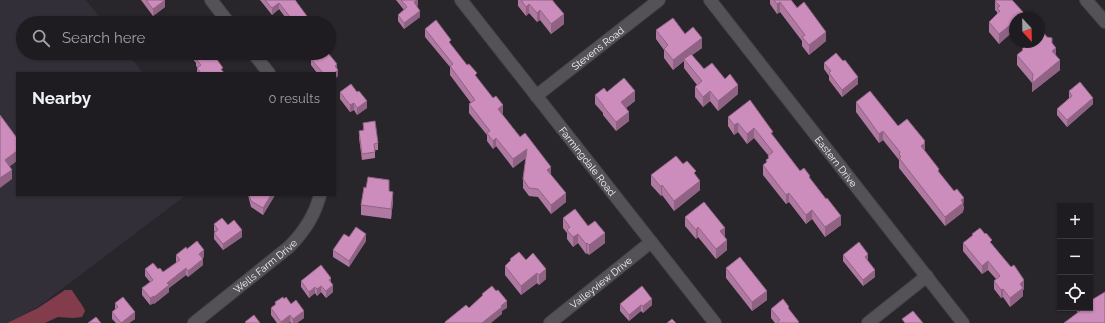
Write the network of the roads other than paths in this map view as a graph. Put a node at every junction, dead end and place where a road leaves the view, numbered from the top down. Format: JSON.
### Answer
{"nodes":[{"id":1,"x":211,"y":0,"type":"edge"},
{"id":2,"x":460,"y":0,"type":"edge"},
{"id":3,"x":659,"y":0,"type":"edge"},
{"id":4,"x":710,"y":0,"type":"edge"},
{"id":5,"x":1086,"y":0,"type":"edge"},
{"id":6,"x":224,"y":16,"type":"edge"},
{"id":7,"x":1105,"y":22,"type":"edge"},
{"id":8,"x":259,"y":60,"type":"edge"},
{"id":9,"x":268,"y":72,"type":"edge"},
{"id":10,"x":536,"y":96,"type":"junction"},
{"id":11,"x":320,"y":196,"type":"edge"},
{"id":12,"x":651,"y":242,"type":"junction"},
{"id":13,"x":927,"y":276,"type":"junction"},
{"id":14,"x":194,"y":323,"type":"edge"},
{"id":15,"x":550,"y":323,"type":"edge"},
{"id":16,"x":715,"y":323,"type":"edge"},
{"id":17,"x":868,"y":323,"type":"edge"},
{"id":18,"x":963,"y":323,"type":"edge"}],
"edges":[{"from":1,"to":6,"type":"street"},
{"from":2,"to":10,"type":"street","name":"Farmingdale Road"},
{"from":3,"to":10,"type":"street","name":"Stevens Road"},
{"from":4,"to":13,"type":"street","name":"Eastern Drive"},
{"from":5,"to":7,"type":"street"},
{"from":8,"to":9,"type":"street"},
{"from":10,"to":12,"type":"street","name":"Farmingdale Road"},
{"from":11,"to":14,"type":"street","name":"Wells Farm Drive"},
{"from":12,"to":15,"type":"street","name":"Valleyview Drive"},
{"from":12,"to":16,"type":"street","name":"Farmingdale Road"},
{"from":13,"to":17,"type":"street"},
{"from":13,"to":18,"type":"street","name":"Eastern Drive"}]}
